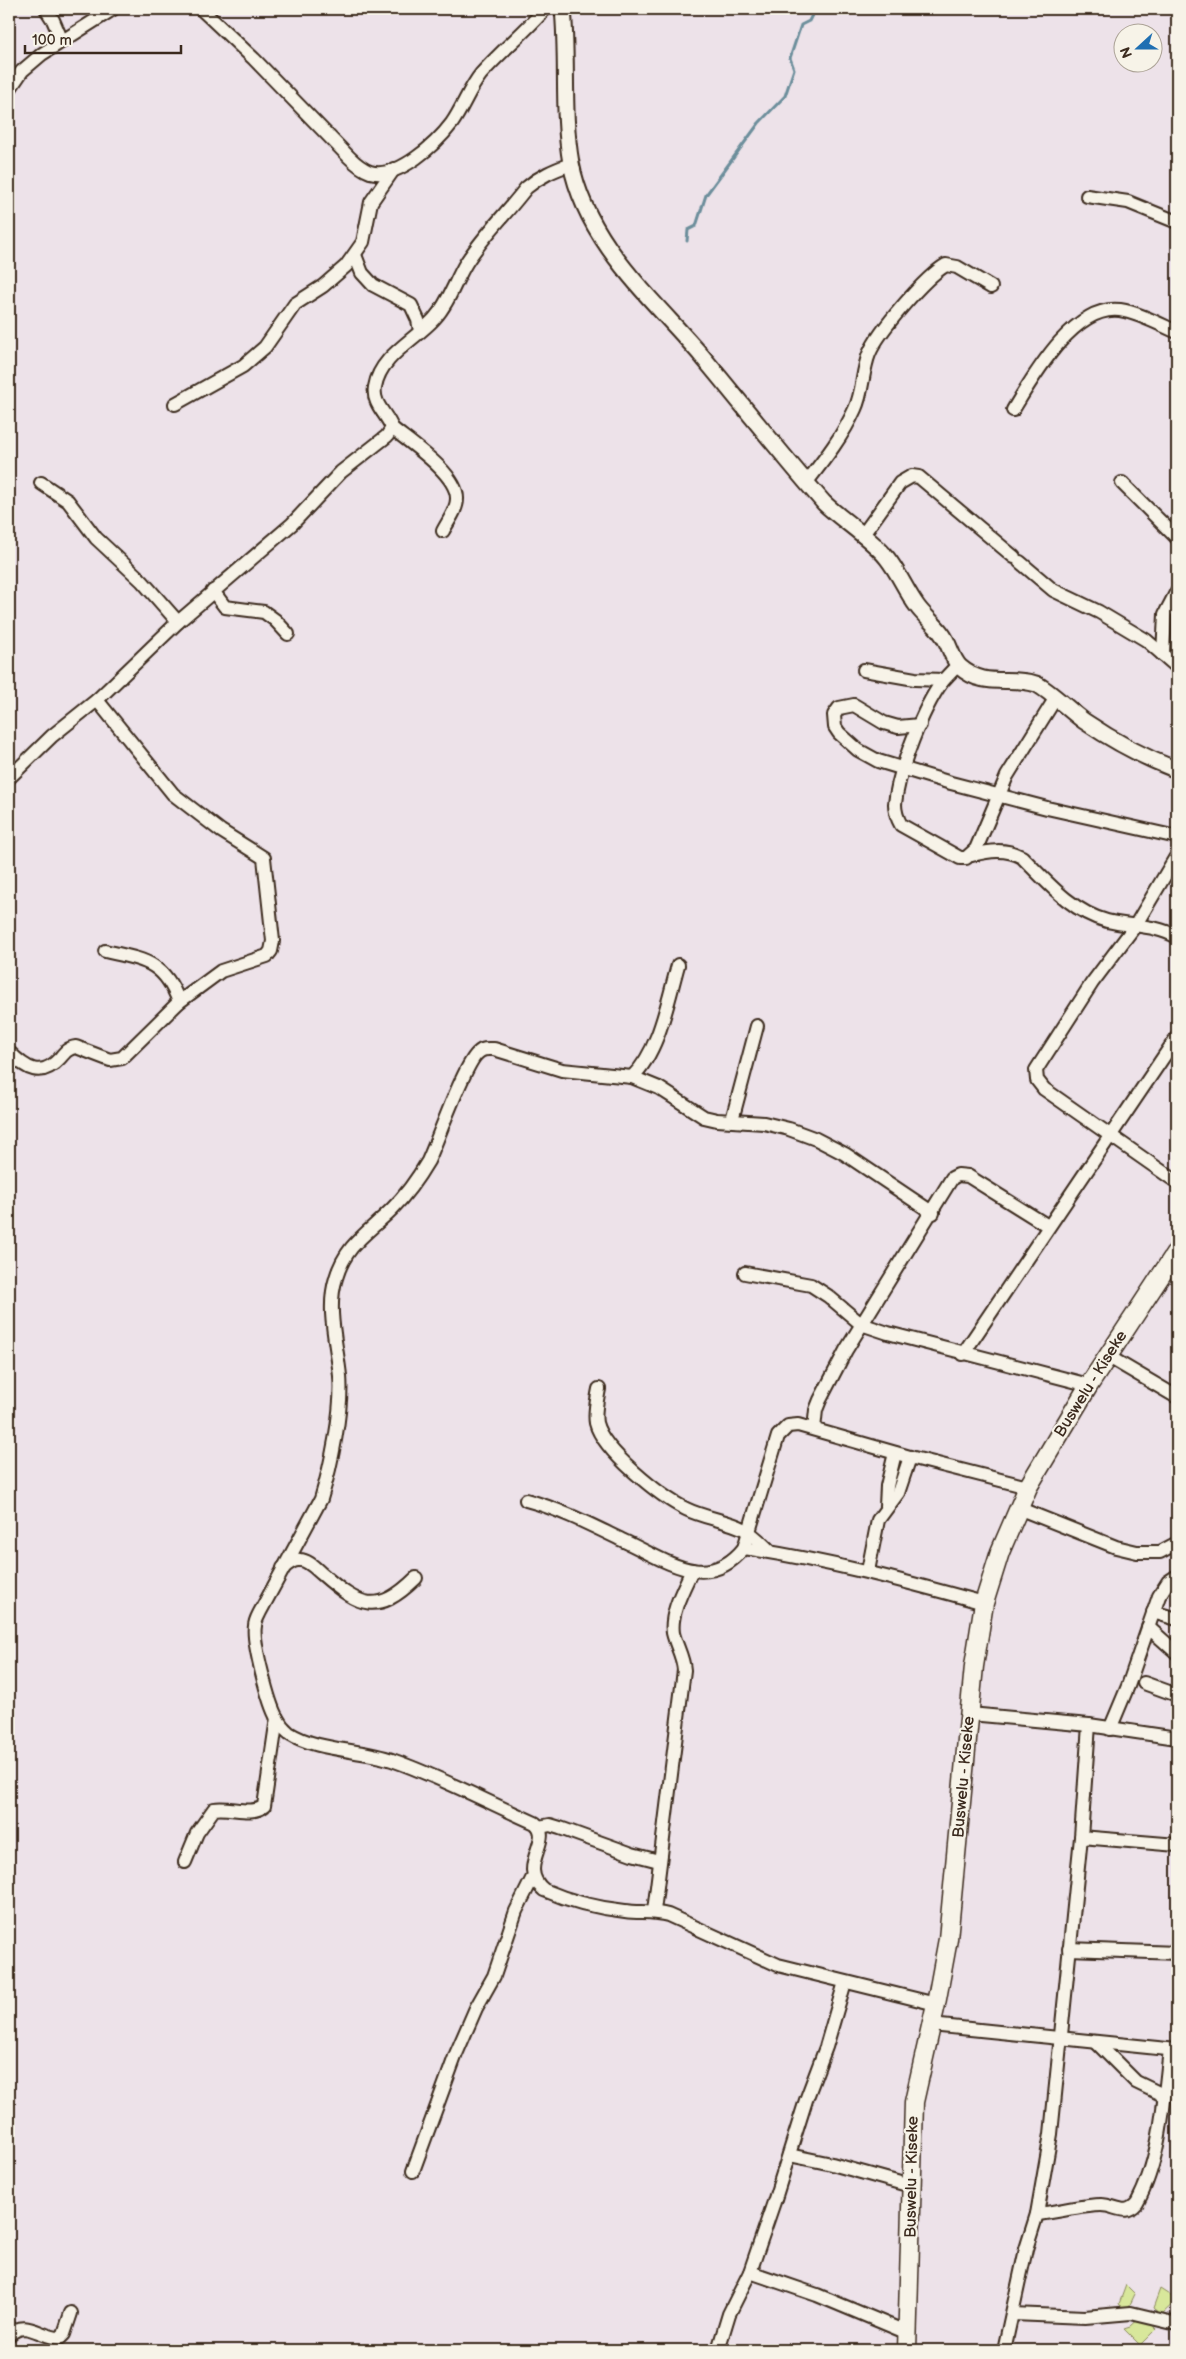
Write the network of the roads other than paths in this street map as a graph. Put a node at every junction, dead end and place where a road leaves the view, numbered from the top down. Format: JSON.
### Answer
{"nodes":[{"id":1,"x":46,"y":9,"type":"edge"},
{"id":2,"x":113,"y":9,"type":"edge"},
{"id":3,"x":201,"y":9,"type":"edge"},
{"id":4,"x":545,"y":9,"type":"edge"},
{"id":5,"x":562,"y":9,"type":"edge"},
{"id":6,"x":62,"y":41,"type":"junction"},
{"id":7,"x":9,"y":90,"type":"edge"},
{"id":8,"x":572,"y":164,"type":"junction"},
{"id":9,"x":394,"y":169,"type":"junction"},
{"id":10,"x":1087,"y":196,"type":"dead end"},
{"id":11,"x":1177,"y":222,"type":"edge"},
{"id":12,"x":355,"y":255,"type":"junction"},
{"id":13,"x":991,"y":287,"type":"dead end"},
{"id":14,"x":420,"y":331,"type":"junction"},
{"id":15,"x":1177,"y":332,"type":"edge"},
{"id":16,"x":175,"y":404,"type":"dead end"},
{"id":17,"x":1013,"y":410,"type":"dead end"},
{"id":18,"x":392,"y":428,"type":"junction"},
{"id":19,"x":40,"y":483,"type":"dead end"},
{"id":20,"x":806,"y":483,"type":"junction"},
{"id":21,"x":1122,"y":483,"type":"dead end"},
{"id":22,"x":443,"y":531,"type":"dead end"},
{"id":23,"x":862,"y":536,"type":"junction"},
{"id":24,"x":1177,"y":538,"type":"edge"},
{"id":25,"x":213,"y":591,"type":"junction"},
{"id":26,"x":1177,"y":591,"type":"edge"},
{"id":27,"x":178,"y":622,"type":"junction"},
{"id":28,"x":288,"y":634,"type":"dead end"},
{"id":29,"x":1163,"y":654,"type":"junction"},
{"id":30,"x":958,"y":665,"type":"junction"},
{"id":31,"x":1177,"y":667,"type":"edge"},
{"id":32,"x":864,"y":670,"type":"dead end"},
{"id":33,"x":943,"y":680,"type":"junction"},
{"id":34,"x":1056,"y":699,"type":"junction"},
{"id":35,"x":97,"y":700,"type":"junction"},
{"id":36,"x":920,"y":725,"type":"junction"},
{"id":37,"x":904,"y":768,"type":"junction"},
{"id":38,"x":1177,"y":770,"type":"edge"},
{"id":39,"x":9,"y":778,"type":"edge"},
{"id":40,"x":999,"y":796,"type":"junction"},
{"id":41,"x":1177,"y":837,"type":"edge"},
{"id":42,"x":972,"y":855,"type":"junction"},
{"id":43,"x":1177,"y":856,"type":"edge"},
{"id":44,"x":1135,"y":926,"type":"junction"},
{"id":45,"x":1177,"y":937,"type":"edge"},
{"id":46,"x":105,"y":951,"type":"dead end"},
{"id":47,"x":678,"y":965,"type":"dead end"},
{"id":48,"x":179,"y":1002,"type":"junction"},
{"id":49,"x":757,"y":1026,"type":"dead end"},
{"id":50,"x":1177,"y":1037,"type":"edge"},
{"id":51,"x":9,"y":1052,"type":"edge"},
{"id":52,"x":632,"y":1077,"type":"junction"},
{"id":53,"x":732,"y":1120,"type":"junction"},
{"id":54,"x":1109,"y":1136,"type":"junction"},
{"id":55,"x":1177,"y":1182,"type":"edge"},
{"id":56,"x":932,"y":1213,"type":"junction"},
{"id":57,"x":1048,"y":1226,"type":"junction"},
{"id":58,"x":1177,"y":1251,"type":"edge"},
{"id":59,"x":745,"y":1273,"type":"dead end"},
{"id":60,"x":861,"y":1324,"type":"junction"},
{"id":61,"x":963,"y":1354,"type":"junction"},
{"id":62,"x":1109,"y":1357,"type":"junction"},
{"id":63,"x":1089,"y":1386,"type":"junction"},
{"id":64,"x":599,"y":1390,"type":"dead end"},
{"id":65,"x":1177,"y":1397,"type":"edge"},
{"id":66,"x":814,"y":1430,"type":"junction"},
{"id":67,"x":895,"y":1453,"type":"junction"},
{"id":68,"x":910,"y":1457,"type":"junction"},
{"id":69,"x":1028,"y":1487,"type":"junction"},
{"id":70,"x":526,"y":1500,"type":"dead end"},
{"id":71,"x":886,"y":1506,"type":"junction"},
{"id":72,"x":1018,"y":1508,"type":"junction"},
{"id":73,"x":749,"y":1532,"type":"junction"},
{"id":74,"x":1177,"y":1543,"type":"edge"},
{"id":75,"x":744,"y":1548,"type":"junction"},
{"id":76,"x":770,"y":1551,"type":"junction"},
{"id":77,"x":283,"y":1568,"type":"junction"},
{"id":78,"x":692,"y":1570,"type":"junction"},
{"id":79,"x":868,"y":1571,"type":"junction"},
{"id":80,"x":1177,"y":1576,"type":"edge"},
{"id":81,"x":416,"y":1578,"type":"dead end"},
{"id":82,"x":984,"y":1603,"type":"junction"},
{"id":83,"x":1153,"y":1612,"type":"junction"},
{"id":84,"x":1177,"y":1619,"type":"edge"},
{"id":85,"x":1148,"y":1627,"type":"junction"},
{"id":86,"x":1177,"y":1653,"type":"edge"},
{"id":87,"x":1144,"y":1683,"type":"dead end"},
{"id":88,"x":1177,"y":1695,"type":"edge"},
{"id":89,"x":970,"y":1714,"type":"junction"},
{"id":90,"x":277,"y":1718,"type":"junction"},
{"id":91,"x":1089,"y":1725,"type":"junction"},
{"id":92,"x":1110,"y":1729,"type":"junction"},
{"id":93,"x":1177,"y":1738,"type":"edge"},
{"id":94,"x":539,"y":1827,"type":"junction"},
{"id":95,"x":1081,"y":1837,"type":"junction"},
{"id":96,"x":1177,"y":1845,"type":"edge"},
{"id":97,"x":659,"y":1861,"type":"junction"},
{"id":98,"x":185,"y":1862,"type":"dead end"},
{"id":99,"x":534,"y":1877,"type":"junction"},
{"id":100,"x":654,"y":1911,"type":"junction"},
{"id":101,"x":1069,"y":1949,"type":"junction"},
{"id":102,"x":1177,"y":1953,"type":"edge"},
{"id":103,"x":845,"y":1982,"type":"junction"},
{"id":104,"x":936,"y":2004,"type":"junction"},
{"id":105,"x":931,"y":2025,"type":"junction"},
{"id":106,"x":1059,"y":2038,"type":"junction"},
{"id":107,"x":1096,"y":2042,"type":"junction"},
{"id":108,"x":1174,"y":2050,"type":"edge"},
{"id":109,"x":1164,"y":2096,"type":"junction"},
{"id":110,"x":789,"y":2155,"type":"junction"},
{"id":111,"x":413,"y":2171,"type":"dead end"},
{"id":112,"x":911,"y":2186,"type":"junction"},
{"id":113,"x":1037,"y":2214,"type":"junction"},
{"id":114,"x":750,"y":2272,"type":"junction"},
{"id":115,"x":71,"y":2313,"type":"dead end"},
{"id":116,"x":1013,"y":2314,"type":"junction"},
{"id":117,"x":1177,"y":2324,"type":"edge"},
{"id":118,"x":908,"y":2332,"type":"junction"},
{"id":119,"x":9,"y":2335,"type":"edge"},
{"id":120,"x":718,"y":2350,"type":"edge"},
{"id":121,"x":907,"y":2350,"type":"edge"},
{"id":122,"x":1004,"y":2350,"type":"edge"}],
"edges":[{"from":1,"to":6,"type":"street"},
{"from":2,"to":6,"type":"street"},
{"from":3,"to":9,"type":"street"},
{"from":4,"to":9,"type":"street"},
{"from":5,"to":8,"type":"street"},
{"from":6,"to":7,"type":"street"},
{"from":8,"to":14,"type":"street"},
{"from":8,"to":20,"type":"street"},
{"from":9,"to":12,"type":"street"},
{"from":10,"to":11,"type":"street"},
{"from":12,"to":14,"type":"street"},
{"from":12,"to":16,"type":"street"},
{"from":13,"to":20,"type":"street"},
{"from":14,"to":18,"type":"street"},
{"from":15,"to":17,"type":"street"},
{"from":18,"to":22,"type":"street"},
{"from":18,"to":25,"type":"street"},
{"from":19,"to":27,"type":"street"},
{"from":20,"to":23,"type":"street"},
{"from":21,"to":24,"type":"street"},
{"from":23,"to":29,"type":"street"},
{"from":23,"to":30,"type":"street"},
{"from":25,"to":27,"type":"street"},
{"from":25,"to":28,"type":"street"},
{"from":26,"to":29,"type":"street"},
{"from":27,"to":35,"type":"street"},
{"from":29,"to":31,"type":"street"},
{"from":30,"to":33,"type":"street"},
{"from":30,"to":34,"type":"street"},
{"from":32,"to":33,"type":"street"},
{"from":33,"to":36,"type":"street"},
{"from":34,"to":38,"type":"street"},
{"from":34,"to":40,"type":"street"},
{"from":35,"to":39,"type":"street"},
{"from":35,"to":48,"type":"street"},
{"from":36,"to":37,"type":"street"},
{"from":36,"to":37,"type":"street"},
{"from":37,"to":40,"type":"street"},
{"from":37,"to":42,"type":"street"},
{"from":40,"to":41,"type":"street"},
{"from":40,"to":42,"type":"street"},
{"from":42,"to":44,"type":"street"},
{"from":43,"to":44,"type":"street"},
{"from":44,"to":45,"type":"street"},
{"from":44,"to":54,"type":"street"},
{"from":46,"to":48,"type":"street"},
{"from":47,"to":52,"type":"street"},
{"from":48,"to":51,"type":"street"},
{"from":49,"to":53,"type":"street"},
{"from":50,"to":54,"type":"street"},
{"from":52,"to":53,"type":"street"},
{"from":52,"to":77,"type":"street"},
{"from":53,"to":56,"type":"street"},
{"from":54,"to":55,"type":"street"},
{"from":54,"to":57,"type":"street"},
{"from":56,"to":57,"type":"street"},
{"from":56,"to":60,"type":"street"},
{"from":57,"to":61,"type":"street"},
{"from":58,"to":62,"type":"main road","name":"Buswelu - Kiseke"},
{"from":59,"to":60,"type":"street"},
{"from":60,"to":61,"type":"street"},
{"from":60,"to":66,"type":"street"},
{"from":61,"to":63,"type":"street"},
{"from":62,"to":63,"type":"main road","name":"Buswelu - Kiseke"},
{"from":62,"to":65,"type":"street"},
{"from":63,"to":69,"type":"main road","name":"Buswelu - Kiseke"},
{"from":64,"to":73,"type":"street"},
{"from":66,"to":67,"type":"street"},
{"from":66,"to":73,"type":"street"},
{"from":67,"to":68,"type":"street"},
{"from":67,"to":71,"type":"street"},
{"from":68,"to":69,"type":"street"},
{"from":68,"to":71,"type":"street"},
{"from":69,"to":72,"type":"main road","name":"Buswelu - Kiseke"},
{"from":70,"to":78,"type":"street"},
{"from":71,"to":79,"type":"street"},
{"from":72,"to":74,"type":"street"},
{"from":72,"to":82,"type":"main road","name":"Buswelu - Kiseke"},
{"from":73,"to":75,"type":"street"},
{"from":73,"to":76,"type":"street"},
{"from":75,"to":76,"type":"street"},
{"from":75,"to":78,"type":"street"},
{"from":76,"to":79,"type":"street"},
{"from":77,"to":81,"type":"street"},
{"from":77,"to":90,"type":"street"},
{"from":78,"to":97,"type":"street"},
{"from":79,"to":82,"type":"street"},
{"from":80,"to":83,"type":"street"},
{"from":82,"to":89,"type":"main road","name":"Buswelu - Kiseke"},
{"from":83,"to":84,"type":"street"},
{"from":83,"to":85,"type":"street"},
{"from":85,"to":86,"type":"street"},
{"from":85,"to":92,"type":"street"},
{"from":87,"to":88,"type":"street"},
{"from":89,"to":91,"type":"street"},
{"from":89,"to":104,"type":"main road","name":"Buswelu - Kiseke"},
{"from":90,"to":94,"type":"street"},
{"from":90,"to":98,"type":"street"},
{"from":91,"to":92,"type":"street"},
{"from":91,"to":95,"type":"street"},
{"from":92,"to":93,"type":"street"},
{"from":94,"to":97,"type":"street"},
{"from":94,"to":99,"type":"street"},
{"from":95,"to":96,"type":"street"},
{"from":95,"to":101,"type":"street"},
{"from":97,"to":100,"type":"street"},
{"from":99,"to":100,"type":"street"},
{"from":99,"to":111,"type":"street"},
{"from":100,"to":103,"type":"street"},
{"from":101,"to":102,"type":"street"},
{"from":101,"to":106,"type":"street"},
{"from":103,"to":104,"type":"street"},
{"from":103,"to":110,"type":"street"},
{"from":104,"to":105,"type":"main road","name":"Buswelu - Kiseke"},
{"from":105,"to":106,"type":"street"},
{"from":105,"to":112,"type":"main road","name":"Buswelu - Kiseke"},
{"from":106,"to":107,"type":"street"},
{"from":106,"to":113,"type":"street"},
{"from":107,"to":108,"type":"street"},
{"from":107,"to":109,"type":"street"},
{"from":108,"to":109,"type":"street"},
{"from":109,"to":113,"type":"street"},
{"from":110,"to":112,"type":"street"},
{"from":110,"to":114,"type":"street"},
{"from":112,"to":118,"type":"main road","name":"Buswelu - Kiseke"},
{"from":113,"to":116,"type":"street"},
{"from":114,"to":118,"type":"street"},
{"from":114,"to":120,"type":"street"},
{"from":115,"to":119,"type":"street"},
{"from":116,"to":117,"type":"street"},
{"from":116,"to":122,"type":"street"},
{"from":118,"to":121,"type":"main road","name":"Buswelu - Kiseke"}]}
